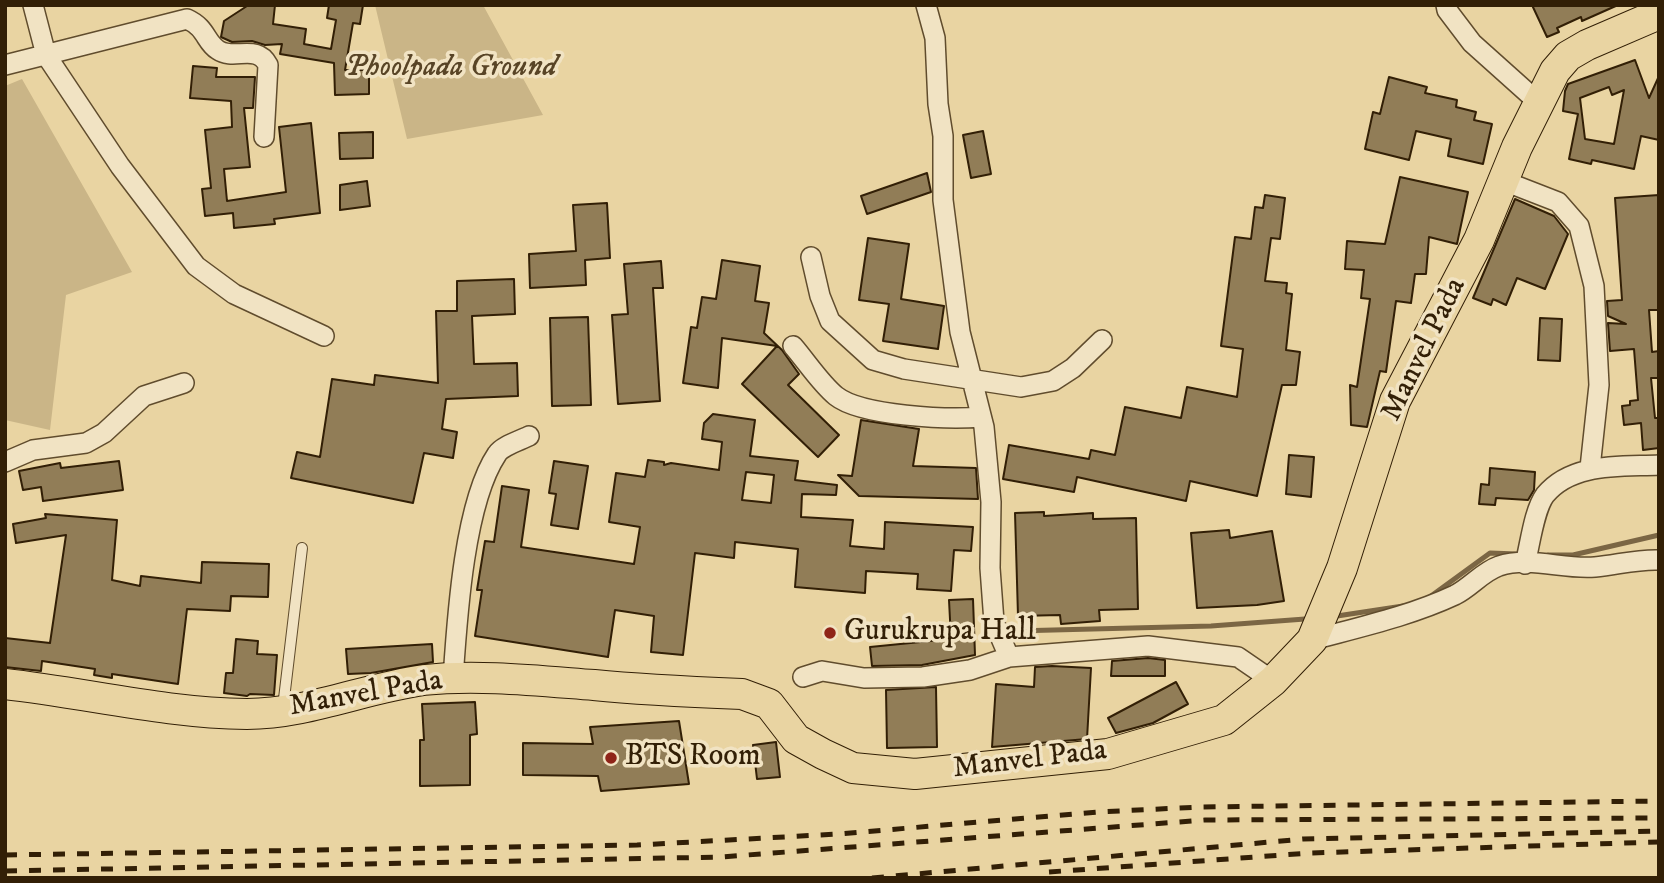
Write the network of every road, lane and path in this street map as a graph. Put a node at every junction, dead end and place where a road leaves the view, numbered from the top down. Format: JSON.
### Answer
{"nodes":[{"id":1,"x":33,"y":5,"type":"edge"},
{"id":2,"x":926,"y":5,"type":"edge"},
{"id":3,"x":1446,"y":5,"type":"edge"},
{"id":4,"x":1659,"y":14,"type":"edge"},
{"id":5,"x":53,"y":54,"type":"junction"},
{"id":6,"x":5,"y":65,"type":"edge"},
{"id":7,"x":1539,"y":103,"type":"junction"},
{"id":8,"x":264,"y":136,"type":"dead end"},
{"id":9,"x":1504,"y":181,"type":"junction"},
{"id":10,"x":811,"y":257,"type":"dead end"},
{"id":11,"x":324,"y":336,"type":"dead end"},
{"id":12,"x":1102,"y":340,"type":"dead end"},
{"id":13,"x":793,"y":346,"type":"dead end"},
{"id":14,"x":973,"y":380,"type":"junction"},
{"id":15,"x":184,"y":383,"type":"dead end"},
{"id":16,"x":981,"y":417,"type":"junction"},
{"id":17,"x":529,"y":436,"type":"dead end"},
{"id":18,"x":5,"y":463,"type":"edge"},
{"id":19,"x":1659,"y":465,"type":"edge"},
{"id":20,"x":1590,"y":468,"type":"junction"},
{"id":21,"x":302,"y":548,"type":"dead end"},
{"id":22,"x":1659,"y":559,"type":"edge"},
{"id":23,"x":1525,"y":564,"type":"junction"},
{"id":24,"x":1312,"y":640,"type":"junction"},
{"id":25,"x":1009,"y":657,"type":"junction"},
{"id":26,"x":803,"y":677,"type":"dead end"},
{"id":27,"x":453,"y":679,"type":"junction"},
{"id":28,"x":1273,"y":681,"type":"junction"},
{"id":29,"x":5,"y":684,"type":"edge"},
{"id":30,"x":282,"y":712,"type":"junction"}],
"edges":[{"from":1,"to":5,"type":"street"},
{"from":2,"to":14,"type":"street"},
{"from":3,"to":7,"type":"street"},
{"from":4,"to":7,"type":"main road","name":"Manvel Pada"},
{"from":5,"to":6,"type":"street"},
{"from":5,"to":8,"type":"street"},
{"from":5,"to":11,"type":"street"},
{"from":7,"to":9,"type":"main road","name":"Manvel Pada"},
{"from":9,"to":20,"type":"street"},
{"from":9,"to":24,"type":"main road","name":"Manvel Pada"},
{"from":10,"to":14,"type":"street"},
{"from":12,"to":14,"type":"street"},
{"from":13,"to":16,"type":"street"},
{"from":14,"to":16,"type":"street"},
{"from":15,"to":18,"type":"street"},
{"from":16,"to":25,"type":"street"},
{"from":17,"to":27,"type":"street"},
{"from":19,"to":20,"type":"street"},
{"from":20,"to":23,"type":"street"},
{"from":21,"to":30,"type":"lane"},
{"from":22,"to":23,"type":"street"},
{"from":23,"to":24,"type":"street"},
{"from":24,"to":28,"type":"main road","name":"Manvel Pada"},
{"from":25,"to":26,"type":"street"},
{"from":25,"to":28,"type":"street"},
{"from":27,"to":28,"type":"main road","name":"Manvel Pada"},
{"from":27,"to":30,"type":"main road","name":"Manvel Pada"},
{"from":29,"to":30,"type":"main road","name":"Manvel Pada"}]}
